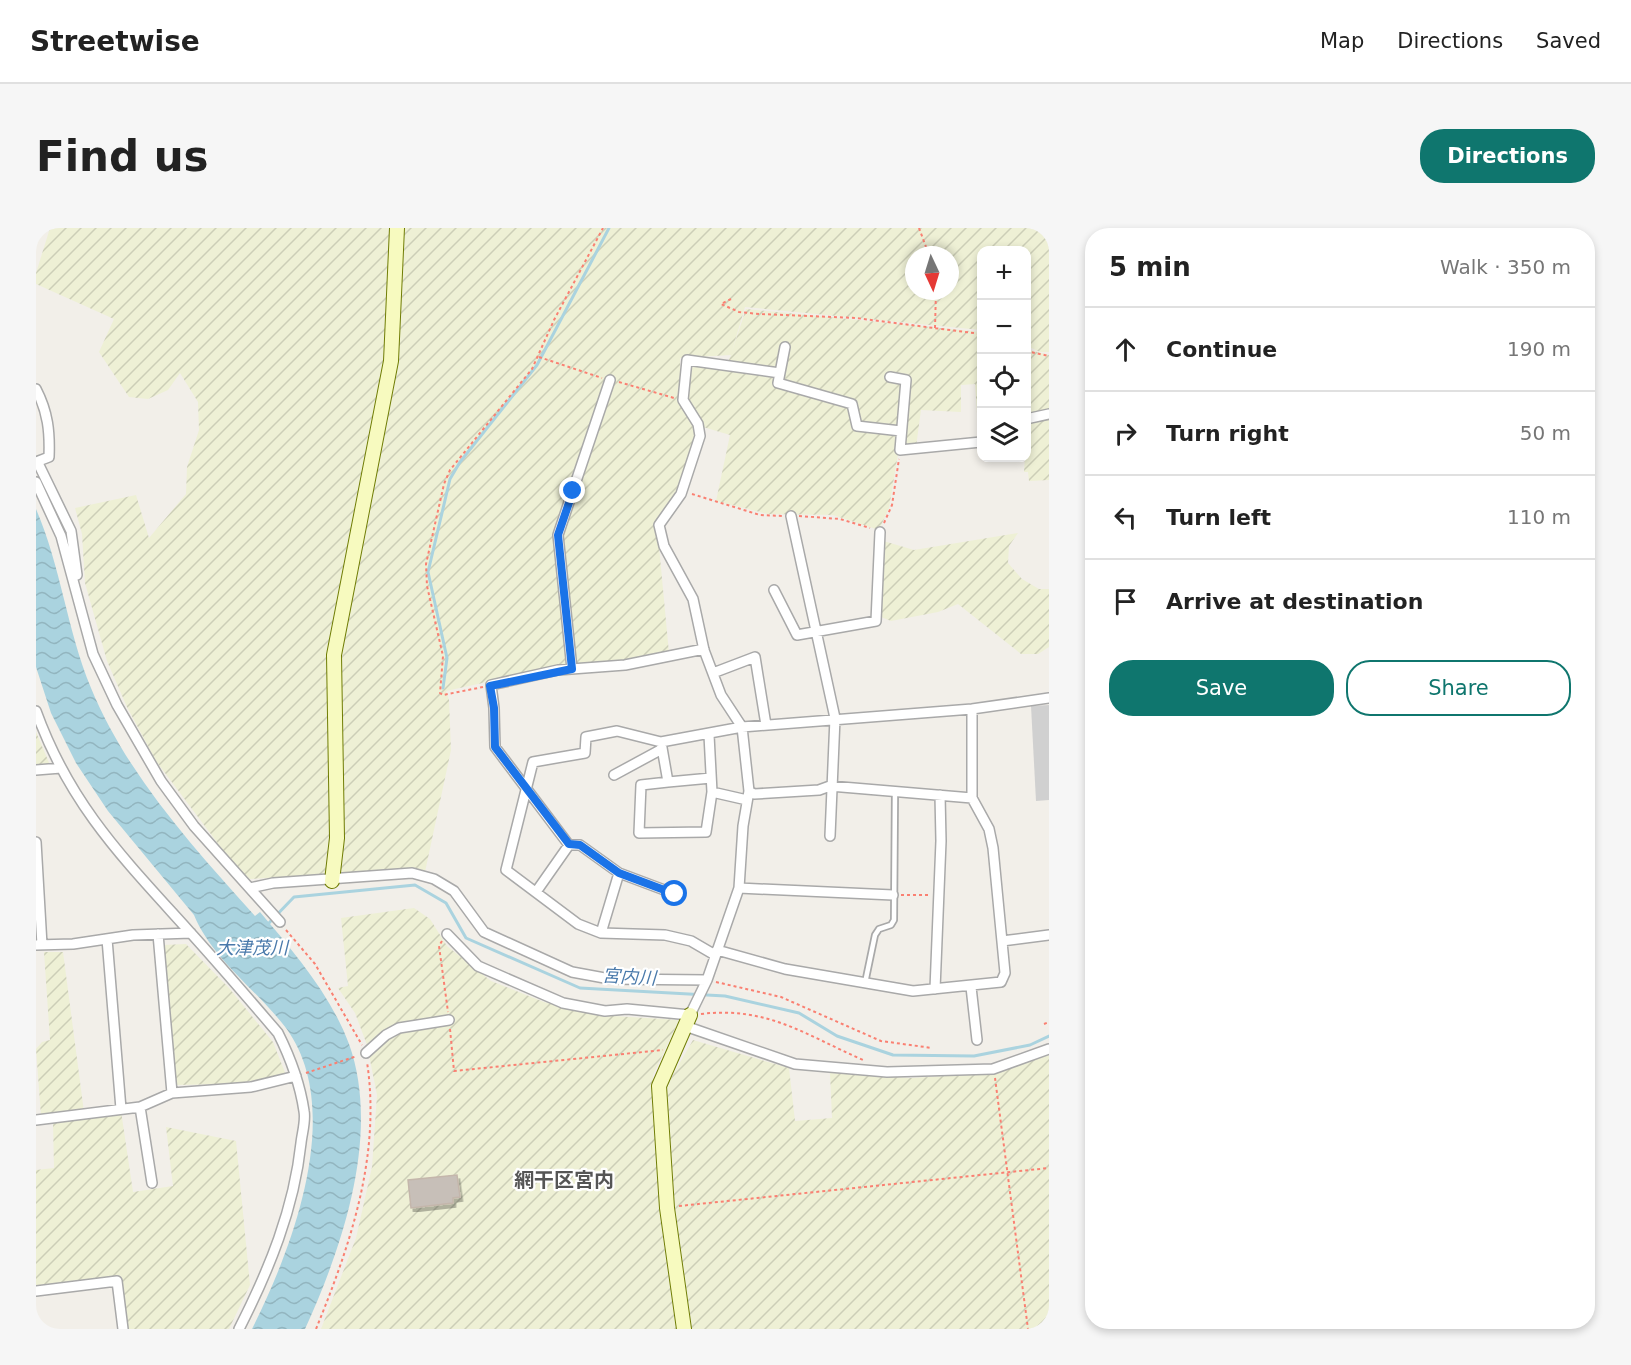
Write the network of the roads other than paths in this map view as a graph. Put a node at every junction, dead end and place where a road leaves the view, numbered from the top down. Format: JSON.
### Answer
{"nodes":[{"id":1,"x":397,"y":228,"type":"edge"},
{"id":2,"x":785,"y":347,"type":"dead end"},
{"id":3,"x":780,"y":373,"type":"junction"},
{"id":4,"x":890,"y":377,"type":"dead end"},
{"id":5,"x":610,"y":380,"type":"dead end"},
{"id":6,"x":36,"y":389,"type":"edge"},
{"id":7,"x":1049,"y":414,"type":"edge"},
{"id":8,"x":1031,"y":418,"type":"edge"},
{"id":9,"x":902,"y":431,"type":"junction"},
{"id":10,"x":977,"y":442,"type":"edge"},
{"id":11,"x":37,"y":462,"type":"edge"},
{"id":12,"x":36,"y":482,"type":"edge"},
{"id":13,"x":792,"y":516,"type":"dead end"},
{"id":14,"x":880,"y":532,"type":"road end"},
{"id":15,"x":78,"y":589,"type":"junction"},
{"id":16,"x":774,"y":590,"type":"dead end"},
{"id":17,"x":817,"y":632,"type":"junction"},
{"id":18,"x":704,"y":649,"type":"junction"},
{"id":19,"x":572,"y":669,"type":"junction"},
{"id":20,"x":712,"y":673,"type":"junction"},
{"id":21,"x":1049,"y":698,"type":"edge"},
{"id":22,"x":972,"y":709,"type":"junction"},
{"id":23,"x":36,"y":711,"type":"edge"},
{"id":24,"x":835,"y":718,"type":"junction"},
{"id":25,"x":766,"y":725,"type":"junction"},
{"id":26,"x":742,"y":727,"type":"junction"},
{"id":27,"x":709,"y":735,"type":"junction"},
{"id":28,"x":662,"y":745,"type":"junction"},
{"id":29,"x":61,"y":768,"type":"junction"},
{"id":30,"x":36,"y":770,"type":"edge"},
{"id":31,"x":614,"y":775,"type":"dead end"},
{"id":32,"x":711,"y":778,"type":"junction"},
{"id":33,"x":668,"y":782,"type":"junction"},
{"id":34,"x":831,"y":786,"type":"junction"},
{"id":35,"x":525,"y":789,"type":"junction"},
{"id":36,"x":712,"y":792,"type":"junction"},
{"id":37,"x":896,"y":792,"type":"junction"},
{"id":38,"x":940,"y":795,"type":"junction"},
{"id":39,"x":748,"y":796,"type":"junction"},
{"id":40,"x":972,"y":798,"type":"junction"},
{"id":41,"x":830,"y":836,"type":"dead end"},
{"id":42,"x":36,"y":842,"type":"edge"},
{"id":43,"x":569,"y":844,"type":"junction"},
{"id":44,"x":619,"y":873,"type":"junction"},
{"id":45,"x":332,"y":880,"type":"junction"},
{"id":46,"x":250,"y":888,"type":"junction"},
{"id":47,"x":739,"y":888,"type":"junction"},
{"id":48,"x":536,"y":892,"type":"junction"},
{"id":49,"x":675,"y":894,"type":"dead end"},
{"id":50,"x":893,"y":895,"type":"junction"},
{"id":51,"x":280,"y":922,"type":"road end"},
{"id":52,"x":1049,"y":924,"type":"edge"},
{"id":53,"x":191,"y":933,"type":"junction"},
{"id":54,"x":601,"y":933,"type":"junction"},
{"id":55,"x":158,"y":934,"type":"junction"},
{"id":56,"x":447,"y":934,"type":"road end"},
{"id":57,"x":1048,"y":935,"type":"edge"},
{"id":58,"x":107,"y":939,"type":"junction"},
{"id":59,"x":1002,"y":941,"type":"junction"},
{"id":60,"x":39,"y":945,"type":"edge"},
{"id":61,"x":716,"y":952,"type":"junction"},
{"id":62,"x":706,"y":980,"type":"junction"},
{"id":63,"x":866,"y":983,"type":"junction"},
{"id":64,"x":971,"y":987,"type":"junction"},
{"id":65,"x":934,"y":989,"type":"junction"},
{"id":66,"x":449,"y":1020,"type":"road end"},
{"id":67,"x":688,"y":1021,"type":"junction"},
{"id":68,"x":977,"y":1040,"type":"dead end"},
{"id":69,"x":1049,"y":1049,"type":"edge"},
{"id":70,"x":363,"y":1054,"type":"road end"},
{"id":71,"x":299,"y":1075,"type":"junction"},
{"id":72,"x":172,"y":1093,"type":"junction"},
{"id":73,"x":140,"y":1107,"type":"junction"},
{"id":74,"x":121,"y":1109,"type":"junction"},
{"id":75,"x":36,"y":1120,"type":"edge"},
{"id":76,"x":148,"y":1160,"type":"junction"},
{"id":77,"x":138,"y":1163,"type":"dead end"},
{"id":78,"x":152,"y":1184,"type":"dead end"},
{"id":79,"x":36,"y":1292,"type":"edge"},
{"id":80,"x":123,"y":1329,"type":"edge"},
{"id":81,"x":239,"y":1329,"type":"edge"},
{"id":82,"x":684,"y":1329,"type":"edge"}],
"edges":[{"from":1,"to":45,"type":"street"},
{"from":2,"to":3,"type":"street"},
{"from":3,"to":9,"type":"street"},
{"from":3,"to":18,"type":"street"},
{"from":4,"to":9,"type":"street"},
{"from":5,"to":19,"type":"street"},
{"from":6,"to":11,"type":"street"},
{"from":7,"to":8,"type":"street"},
{"from":9,"to":10,"type":"street"},
{"from":11,"to":15,"type":"street"},
{"from":12,"to":15,"type":"street"},
{"from":13,"to":17,"type":"street"},
{"from":14,"to":17,"type":"street"},
{"from":15,"to":46,"type":"street"},
{"from":16,"to":17,"type":"street"},
{"from":17,"to":24,"type":"street"},
{"from":18,"to":19,"type":"street"},
{"from":18,"to":20,"type":"street"},
{"from":19,"to":35,"type":"street"},
{"from":20,"to":25,"type":"street"},
{"from":20,"to":26,"type":"street"},
{"from":21,"to":22,"type":"street"},
{"from":22,"to":24,"type":"street"},
{"from":22,"to":40,"type":"street"},
{"from":23,"to":29,"type":"street"},
{"from":24,"to":25,"type":"street"},
{"from":24,"to":34,"type":"street"},
{"from":25,"to":26,"type":"street"},
{"from":26,"to":27,"type":"street"},
{"from":26,"to":39,"type":"street"},
{"from":27,"to":28,"type":"street"},
{"from":27,"to":32,"type":"street"},
{"from":28,"to":31,"type":"street"},
{"from":28,"to":33,"type":"street"},
{"from":28,"to":35,"type":"street"},
{"from":29,"to":30,"type":"street"},
{"from":29,"to":53,"type":"street"},
{"from":32,"to":33,"type":"street"},
{"from":32,"to":36,"type":"street"},
{"from":33,"to":36,"type":"street"},
{"from":34,"to":37,"type":"street"},
{"from":34,"to":39,"type":"street"},
{"from":34,"to":41,"type":"street"},
{"from":35,"to":43,"type":"street"},
{"from":35,"to":48,"type":"street"},
{"from":36,"to":39,"type":"street"},
{"from":37,"to":38,"type":"street"},
{"from":37,"to":50,"type":"lane"},
{"from":38,"to":40,"type":"street"},
{"from":38,"to":65,"type":"street"},
{"from":39,"to":47,"type":"street"},
{"from":40,"to":59,"type":"street"},
{"from":42,"to":60,"type":"street"},
{"from":43,"to":44,"type":"street"},
{"from":43,"to":48,"type":"street"},
{"from":44,"to":49,"type":"street"},
{"from":44,"to":54,"type":"street"},
{"from":45,"to":46,"type":"street"},
{"from":45,"to":62,"type":"street"},
{"from":46,"to":51,"type":"street"},
{"from":47,"to":50,"type":"street"},
{"from":47,"to":61,"type":"street"},
{"from":48,"to":54,"type":"street"},
{"from":50,"to":63,"type":"lane"},
{"from":52,"to":57,"type":"street"},
{"from":53,"to":55,"type":"street"},
{"from":53,"to":71,"type":"street"},
{"from":54,"to":61,"type":"street"},
{"from":55,"to":58,"type":"street"},
{"from":55,"to":72,"type":"street"},
{"from":56,"to":67,"type":"street"},
{"from":57,"to":59,"type":"street"},
{"from":58,"to":60,"type":"street"},
{"from":58,"to":74,"type":"street"},
{"from":59,"to":64,"type":"street"},
{"from":61,"to":62,"type":"street"},
{"from":61,"to":63,"type":"street"},
{"from":62,"to":67,"type":"street"},
{"from":63,"to":65,"type":"street"},
{"from":64,"to":65,"type":"street"},
{"from":64,"to":68,"type":"street"},
{"from":66,"to":70,"type":"street"},
{"from":67,"to":69,"type":"street"},
{"from":67,"to":82,"type":"street"},
{"from":71,"to":72,"type":"street"},
{"from":71,"to":81,"type":"street"},
{"from":72,"to":73,"type":"street"},
{"from":73,"to":74,"type":"street"},
{"from":73,"to":76,"type":"street"},
{"from":74,"to":75,"type":"street"},
{"from":76,"to":77,"type":"street"},
{"from":76,"to":78,"type":"street"},
{"from":79,"to":80,"type":"street"}]}
